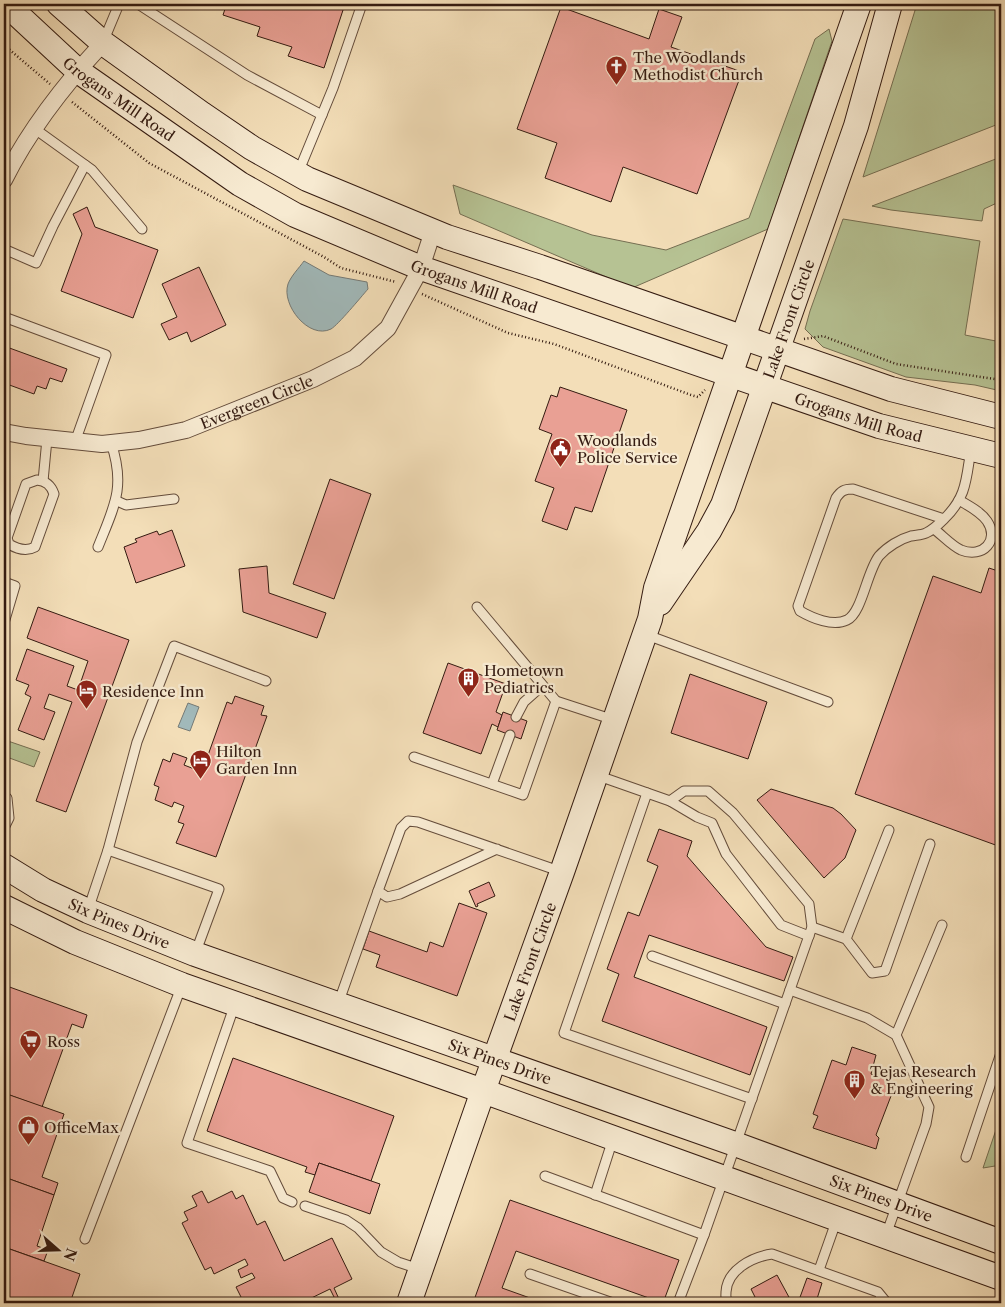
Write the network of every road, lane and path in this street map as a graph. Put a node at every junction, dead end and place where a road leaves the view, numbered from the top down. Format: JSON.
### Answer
{"nodes":[{"id":1,"x":6,"y":4,"type":"edge"},
{"id":2,"x":59,"y":4,"type":"edge"},
{"id":3,"x":119,"y":4,"type":"edge"},
{"id":4,"x":138,"y":4,"type":"edge"},
{"id":5,"x":362,"y":4,"type":"edge"},
{"id":6,"x":859,"y":4,"type":"edge"},
{"id":7,"x":890,"y":4,"type":"edge"},
{"id":8,"x":103,"y":43,"type":"junction"},
{"id":9,"x":78,"y":71,"type":"junction"},
{"id":10,"x":322,"y":115,"type":"junction"},
{"id":11,"x":35,"y":129,"type":"junction"},
{"id":12,"x":85,"y":165,"type":"junction"},
{"id":13,"x":5,"y":173,"type":"edge"},
{"id":14,"x":298,"y":173,"type":"junction"},
{"id":15,"x":142,"y":229,"type":"dead end"},
{"id":16,"x":433,"y":231,"type":"junction"},
{"id":17,"x":4,"y":249,"type":"edge"},
{"id":18,"x":421,"y":268,"type":"junction"},
{"id":19,"x":4,"y":317,"type":"edge"},
{"id":20,"x":744,"y":337,"type":"junction"},
{"id":21,"x":776,"y":349,"type":"junction"},
{"id":22,"x":731,"y":374,"type":"junction"},
{"id":23,"x":764,"y":386,"type":"junction"},
{"id":24,"x":992,"y":415,"type":"edge"},
{"id":25,"x":4,"y":432,"type":"edge"},
{"id":26,"x":47,"y":439,"type":"junction"},
{"id":27,"x":75,"y":442,"type":"junction"},
{"id":28,"x":111,"y":443,"type":"junction"},
{"id":29,"x":972,"y":449,"type":"junction"},
{"id":30,"x":1001,"y":456,"type":"edge"},
{"id":31,"x":43,"y":481,"type":"junction"},
{"id":32,"x":174,"y":499,"type":"dead end"},
{"id":33,"x":959,"y":500,"type":"junction"},
{"id":34,"x":117,"y":501,"type":"junction"},
{"id":35,"x":944,"y":519,"type":"junction"},
{"id":36,"x":934,"y":529,"type":"junction"},
{"id":37,"x":98,"y":547,"type":"dead end"},
{"id":38,"x":4,"y":582,"type":"edge"},
{"id":39,"x":477,"y":607,"type":"dead end"},
{"id":40,"x":4,"y":624,"type":"edge"},
{"id":41,"x":647,"y":626,"type":"junction"},
{"id":42,"x":266,"y":681,"type":"dead end"},
{"id":43,"x":542,"y":686,"type":"junction"},
{"id":44,"x":556,"y":701,"type":"junction"},
{"id":45,"x":828,"y":702,"type":"dead end"},
{"id":46,"x":516,"y":717,"type":"dead end"},
{"id":47,"x":614,"y":720,"type":"junction"},
{"id":48,"x":510,"y":735,"type":"dead end"},
{"id":49,"x":414,"y":757,"type":"dead end"},
{"id":50,"x":595,"y":775,"type":"junction"},
{"id":51,"x":492,"y":784,"type":"junction"},
{"id":52,"x":647,"y":793,"type":"junction"},
{"id":53,"x":4,"y":796,"type":"edge"},
{"id":54,"x":670,"y":800,"type":"junction"},
{"id":55,"x":4,"y":828,"type":"edge"},
{"id":56,"x":889,"y":830,"type":"dead end"},
{"id":57,"x":930,"y":844,"type":"dead end"},
{"id":58,"x":497,"y":849,"type":"junction"},
{"id":59,"x":108,"y":850,"type":"junction"},
{"id":60,"x":4,"y":866,"type":"edge"},
{"id":61,"x":562,"y":872,"type":"junction"},
{"id":62,"x":378,"y":891,"type":"junction"},
{"id":63,"x":4,"y":907,"type":"edge"},
{"id":64,"x":88,"y":911,"type":"junction"},
{"id":65,"x":942,"y":925,"type":"dead end"},
{"id":66,"x":811,"y":931,"type":"junction"},
{"id":67,"x":846,"y":939,"type":"junction"},
{"id":68,"x":195,"y":954,"type":"junction"},
{"id":69,"x":652,"y":956,"type":"dead end"},
{"id":70,"x":182,"y":985,"type":"junction"},
{"id":71,"x":790,"y":990,"type":"junction"},
{"id":72,"x":235,"y":1004,"type":"junction"},
{"id":73,"x":785,"y":1004,"type":"junction"},
{"id":74,"x":338,"y":1005,"type":"junction"},
{"id":75,"x":896,"y":1035,"type":"junction"},
{"id":76,"x":1001,"y":1054,"type":"edge"},
{"id":77,"x":494,"y":1060,"type":"junction"},
{"id":78,"x":482,"y":1091,"type":"junction"},
{"id":79,"x":752,"y":1098,"type":"junction"},
{"id":80,"x":613,"y":1139,"type":"junction"},
{"id":81,"x":735,"y":1144,"type":"junction"},
{"id":82,"x":966,"y":1157,"type":"dead end"},
{"id":83,"x":545,"y":1176,"type":"dead end"},
{"id":84,"x":724,"y":1178,"type":"junction"},
{"id":85,"x":595,"y":1195,"type":"junction"},
{"id":86,"x":292,"y":1202,"type":"dead end"},
{"id":87,"x":898,"y":1204,"type":"junction"},
{"id":88,"x":305,"y":1206,"type":"dead end"},
{"id":89,"x":837,"y":1219,"type":"junction"},
{"id":90,"x":704,"y":1235,"type":"junction"},
{"id":91,"x":885,"y":1236,"type":"junction"},
{"id":92,"x":85,"y":1239,"type":"dead end"},
{"id":93,"x":1001,"y":1242,"type":"edge"},
{"id":94,"x":421,"y":1270,"type":"junction"},
{"id":95,"x":819,"y":1270,"type":"junction"},
{"id":96,"x":530,"y":1274,"type":"dead end"},
{"id":97,"x":1001,"y":1278,"type":"edge"},
{"id":98,"x":409,"y":1303,"type":"edge"},
{"id":99,"x":613,"y":1303,"type":"edge"},
{"id":100,"x":678,"y":1303,"type":"edge"},
{"id":101,"x":728,"y":1303,"type":"edge"},
{"id":102,"x":887,"y":1303,"type":"edge"}],
"edges":[{"from":1,"to":9,"type":"street","name":"Grogans Mill Road"},
{"from":2,"to":8,"type":"street"},
{"from":3,"to":8,"type":"lane"},
{"from":4,"to":10,"type":"lane"},
{"from":5,"to":10,"type":"lane"},
{"from":6,"to":20,"type":"street","name":"Lake Front Circle"},
{"from":7,"to":21,"type":"street","name":"Lake Front Circle"},
{"from":8,"to":9,"type":"street"},
{"from":8,"to":14,"type":"street"},
{"from":9,"to":11,"type":"street"},
{"from":9,"to":18,"type":"street","name":"Grogans Mill Road"},
{"from":10,"to":14,"type":"lane"},
{"from":11,"to":12,"type":"lane"},
{"from":11,"to":13,"type":"street"},
{"from":12,"to":15,"type":"lane"},
{"from":12,"to":17,"type":"lane"},
{"from":14,"to":16,"type":"street"},
{"from":16,"to":18,"type":"street","name":"Evergreen Circle"},
{"from":16,"to":20,"type":"street"},
{"from":18,"to":22,"type":"street","name":"Grogans Mill Road"},
{"from":18,"to":28,"type":"street","name":"Evergreen Circle"},
{"from":19,"to":27,"type":"lane"},
{"from":20,"to":21,"type":"street"},
{"from":20,"to":22,"type":"street","name":"Lake Front Circle"},
{"from":21,"to":23,"type":"street","name":"Lake Front Circle"},
{"from":21,"to":24,"type":"street"},
{"from":22,"to":23,"type":"street","name":"Grogans Mill Road"},
{"from":22,"to":41,"type":"street","name":"Lake Front Circle"},
{"from":23,"to":29,"type":"street","name":"Grogans Mill Road"},
{"from":23,"to":41,"type":"street","name":"Lake Front Circle"},
{"from":24,"to":29,"type":"street"},
{"from":25,"to":26,"type":"street","name":"Evergreen Circle"},
{"from":26,"to":27,"type":"street","name":"Evergreen Circle"},
{"from":26,"to":31,"type":"lane"},
{"from":27,"to":28,"type":"street","name":"Evergreen Circle"},
{"from":28,"to":34,"type":"lane"},
{"from":29,"to":30,"type":"street","name":"Grogans Mill Road"},
{"from":29,"to":33,"type":"lane"},
{"from":31,"to":31,"type":"lane"},
{"from":32,"to":34,"type":"lane"},
{"from":33,"to":35,"type":"lane"},
{"from":33,"to":36,"type":"lane"},
{"from":34,"to":37,"type":"lane"},
{"from":35,"to":36,"type":"lane"},
{"from":35,"to":36,"type":"lane"},
{"from":38,"to":40,"type":"lane"},
{"from":39,"to":43,"type":"lane"},
{"from":41,"to":45,"type":"lane"},
{"from":41,"to":47,"type":"street","name":"Lake Front Circle"},
{"from":42,"to":59,"type":"lane"},
{"from":43,"to":44,"type":"lane"},
{"from":43,"to":46,"type":"lane"},
{"from":44,"to":47,"type":"lane"},
{"from":44,"to":51,"type":"lane"},
{"from":47,"to":50,"type":"street","name":"Lake Front Circle"},
{"from":48,"to":51,"type":"lane"},
{"from":49,"to":51,"type":"lane"},
{"from":50,"to":52,"type":"lane"},
{"from":50,"to":61,"type":"street","name":"Lake Front Circle"},
{"from":52,"to":54,"type":"lane"},
{"from":52,"to":79,"type":"lane"},
{"from":53,"to":55,"type":"lane"},
{"from":54,"to":66,"type":"lane"},
{"from":54,"to":66,"type":"lane"},
{"from":56,"to":67,"type":"lane"},
{"from":57,"to":67,"type":"lane"},
{"from":58,"to":61,"type":"lane"},
{"from":58,"to":62,"type":"lane"},
{"from":58,"to":62,"type":"lane"},
{"from":59,"to":64,"type":"lane"},
{"from":59,"to":68,"type":"lane"},
{"from":60,"to":64,"type":"street","name":"Six Pines Drive"},
{"from":61,"to":77,"type":"street","name":"Lake Front Circle"},
{"from":62,"to":74,"type":"lane"},
{"from":63,"to":70,"type":"street"},
{"from":64,"to":68,"type":"street","name":"Six Pines Drive"},
{"from":65,"to":75,"type":"lane"},
{"from":66,"to":67,"type":"lane"},
{"from":66,"to":71,"type":"lane"},
{"from":68,"to":70,"type":"street"},
{"from":68,"to":74,"type":"street","name":"Six Pines Drive"},
{"from":69,"to":73,"type":"lane"},
{"from":70,"to":72,"type":"street"},
{"from":70,"to":92,"type":"lane"},
{"from":71,"to":73,"type":"lane"},
{"from":71,"to":75,"type":"lane"},
{"from":72,"to":78,"type":"street"},
{"from":72,"to":86,"type":"lane"},
{"from":73,"to":79,"type":"lane"},
{"from":74,"to":77,"type":"street","name":"Six Pines Drive"},
{"from":75,"to":87,"type":"lane"},
{"from":76,"to":82,"type":"lane"},
{"from":77,"to":78,"type":"street","name":"Lake Front Circle"},
{"from":77,"to":81,"type":"street","name":"Six Pines Drive"},
{"from":78,"to":80,"type":"street"},
{"from":78,"to":94,"type":"street","name":"Lake Front Circle"},
{"from":79,"to":81,"type":"lane"},
{"from":80,"to":84,"type":"street"},
{"from":80,"to":85,"type":"lane"},
{"from":81,"to":84,"type":"lane"},
{"from":81,"to":87,"type":"street","name":"Six Pines Drive"},
{"from":83,"to":85,"type":"lane"},
{"from":84,"to":89,"type":"street"},
{"from":84,"to":90,"type":"lane"},
{"from":85,"to":90,"type":"lane"},
{"from":87,"to":91,"type":"lane"},
{"from":87,"to":93,"type":"street","name":"Six Pines Drive"},
{"from":88,"to":94,"type":"lane"},
{"from":89,"to":91,"type":"street"},
{"from":89,"to":95,"type":"lane"},
{"from":90,"to":100,"type":"lane"},
{"from":91,"to":97,"type":"street"},
{"from":94,"to":98,"type":"street","name":"Lake Front Circle"},
{"from":95,"to":101,"type":"lane"},
{"from":95,"to":102,"type":"lane"},
{"from":96,"to":99,"type":"lane"}]}
